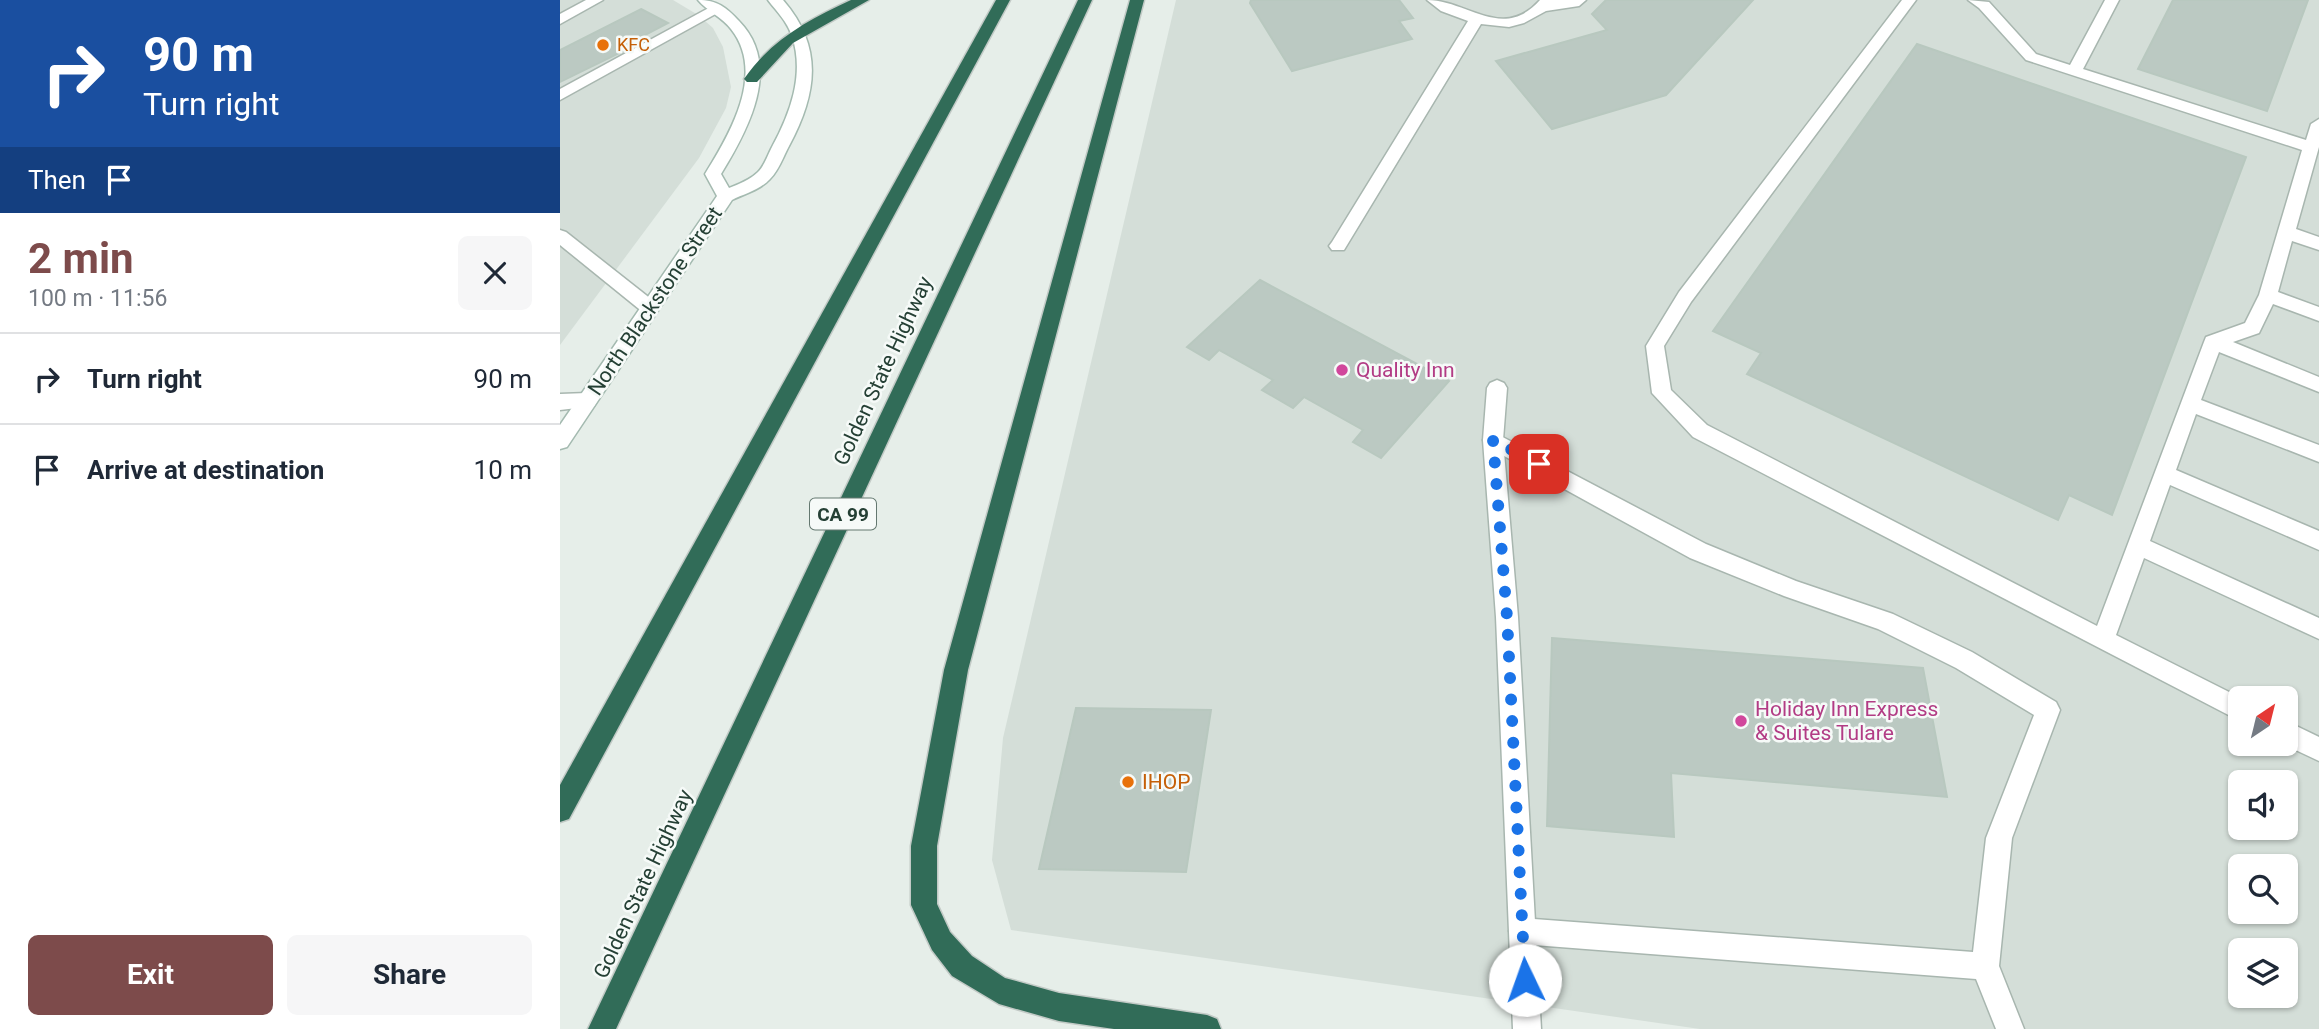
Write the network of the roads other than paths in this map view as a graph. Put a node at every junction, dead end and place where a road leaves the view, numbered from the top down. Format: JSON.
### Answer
{"nodes":[{"id":1,"x":596,"y":0,"type":"edge"},
{"id":2,"x":775,"y":0,"type":"edge"},
{"id":3,"x":862,"y":0,"type":"edge"},
{"id":4,"x":1003,"y":0,"type":"edge"},
{"id":5,"x":1084,"y":0,"type":"edge"},
{"id":6,"x":1137,"y":0,"type":"edge"},
{"id":7,"x":1434,"y":0,"type":"edge"},
{"id":8,"x":1579,"y":0,"type":"edge"},
{"id":9,"x":1909,"y":0,"type":"edge"},
{"id":10,"x":1975,"y":0,"type":"edge"},
{"id":11,"x":2112,"y":0,"type":"edge"},
{"id":12,"x":710,"y":4,"type":"edge"},
{"id":13,"x":1545,"y":4,"type":"edge"},
{"id":14,"x":560,"y":20,"type":"edge"},
{"id":15,"x":1476,"y":20,"type":"junction"},
{"id":16,"x":800,"y":31,"type":"junction"},
{"id":17,"x":2074,"y":71,"type":"junction"},
{"id":18,"x":752,"y":79,"type":"junction"},
{"id":19,"x":560,"y":95,"type":"edge"},
{"id":20,"x":2319,"y":127,"type":"edge"},
{"id":21,"x":2311,"y":147,"type":"junction"},
{"id":22,"x":2310,"y":182,"type":"edge"},
{"id":23,"x":726,"y":197,"type":"junction"},
{"id":24,"x":2287,"y":232,"type":"junction"},
{"id":25,"x":560,"y":236,"type":"edge"},
{"id":26,"x":2319,"y":244,"type":"edge"},
{"id":27,"x":1338,"y":246,"type":"dead end"},
{"id":28,"x":2268,"y":295,"type":"junction"},
{"id":29,"x":650,"y":307,"type":"junction"},
{"id":30,"x":2319,"y":314,"type":"edge"},
{"id":31,"x":2213,"y":342,"type":"junction"},
{"id":32,"x":2319,"y":385,"type":"edge"},
{"id":33,"x":1497,"y":388,"type":"dead end"},
{"id":34,"x":587,"y":401,"type":"junction"},
{"id":35,"x":560,"y":402,"type":"edge"},
{"id":36,"x":2192,"y":404,"type":"junction"},
{"id":37,"x":1493,"y":440,"type":"junction"},
{"id":38,"x":560,"y":441,"type":"edge"},
{"id":39,"x":2319,"y":454,"type":"edge"},
{"id":40,"x":2165,"y":474,"type":"junction"},
{"id":41,"x":2319,"y":541,"type":"edge"},
{"id":42,"x":2138,"y":545,"type":"junction"},
{"id":43,"x":2319,"y":629,"type":"edge"},
{"id":44,"x":2103,"y":640,"type":"junction"},
{"id":45,"x":2228,"y":704,"type":"edge"},
{"id":46,"x":2298,"y":739,"type":"edge"},
{"id":47,"x":2319,"y":750,"type":"edge"},
{"id":48,"x":560,"y":810,"type":"edge"},
{"id":49,"x":1522,"y":931,"type":"junction"},
{"id":50,"x":1985,"y":966,"type":"junction"},
{"id":51,"x":602,"y":1029,"type":"edge"},
{"id":52,"x":1207,"y":1029,"type":"edge"},
{"id":53,"x":1527,"y":1029,"type":"edge"},
{"id":54,"x":2010,"y":1029,"type":"edge"}],
"edges":[{"from":1,"to":14,"type":"main road"},
{"from":2,"to":16,"type":"main road"},
{"from":3,"to":16,"type":"highway"},
{"from":4,"to":48,"type":"highway"},
{"from":5,"to":51,"type":"highway","name":"Golden State Highway","number":"CA 99"},
{"from":6,"to":52,"type":"highway"},
{"from":7,"to":15,"type":"main road"},
{"from":8,"to":13,"type":"main road"},
{"from":9,"to":44,"type":"main road"},
{"from":10,"to":17,"type":"main road"},
{"from":11,"to":17,"type":"main road"},
{"from":12,"to":18,"type":"main road"},
{"from":12,"to":19,"type":"main road"},
{"from":13,"to":15,"type":"main road"},
{"from":15,"to":27,"type":"main road"},
{"from":16,"to":18,"type":"highway"},
{"from":16,"to":23,"type":"main road","name":"North Blackstone Street"},
{"from":17,"to":21,"type":"main road"},
{"from":18,"to":23,"type":"main road","name":"North Blackstone Street"},
{"from":20,"to":21,"type":"main road"},
{"from":21,"to":22,"type":"main road"},
{"from":22,"to":24,"type":"main road"},
{"from":23,"to":29,"type":"main road","name":"North Blackstone Street"},
{"from":24,"to":26,"type":"main road"},
{"from":24,"to":28,"type":"main road"},
{"from":25,"to":29,"type":"main road"},
{"from":28,"to":30,"type":"main road"},
{"from":28,"to":31,"type":"main road"},
{"from":29,"to":34,"type":"main road","name":"North Blackstone Street"},
{"from":31,"to":32,"type":"main road"},
{"from":31,"to":36,"type":"main road"},
{"from":33,"to":37,"type":"main road"},
{"from":34,"to":35,"type":"main road"},
{"from":34,"to":38,"type":"main road","name":"North Blackstone Street"},
{"from":36,"to":39,"type":"main road"},
{"from":36,"to":40,"type":"main road"},
{"from":37,"to":49,"type":"main road"},
{"from":37,"to":50,"type":"main road"},
{"from":40,"to":41,"type":"main road"},
{"from":40,"to":42,"type":"main road"},
{"from":42,"to":43,"type":"main road"},
{"from":42,"to":44,"type":"main road"},
{"from":44,"to":45,"type":"main road"},
{"from":46,"to":47,"type":"main road"},
{"from":49,"to":50,"type":"main road"},
{"from":49,"to":53,"type":"main road"},
{"from":50,"to":54,"type":"main road"}]}
